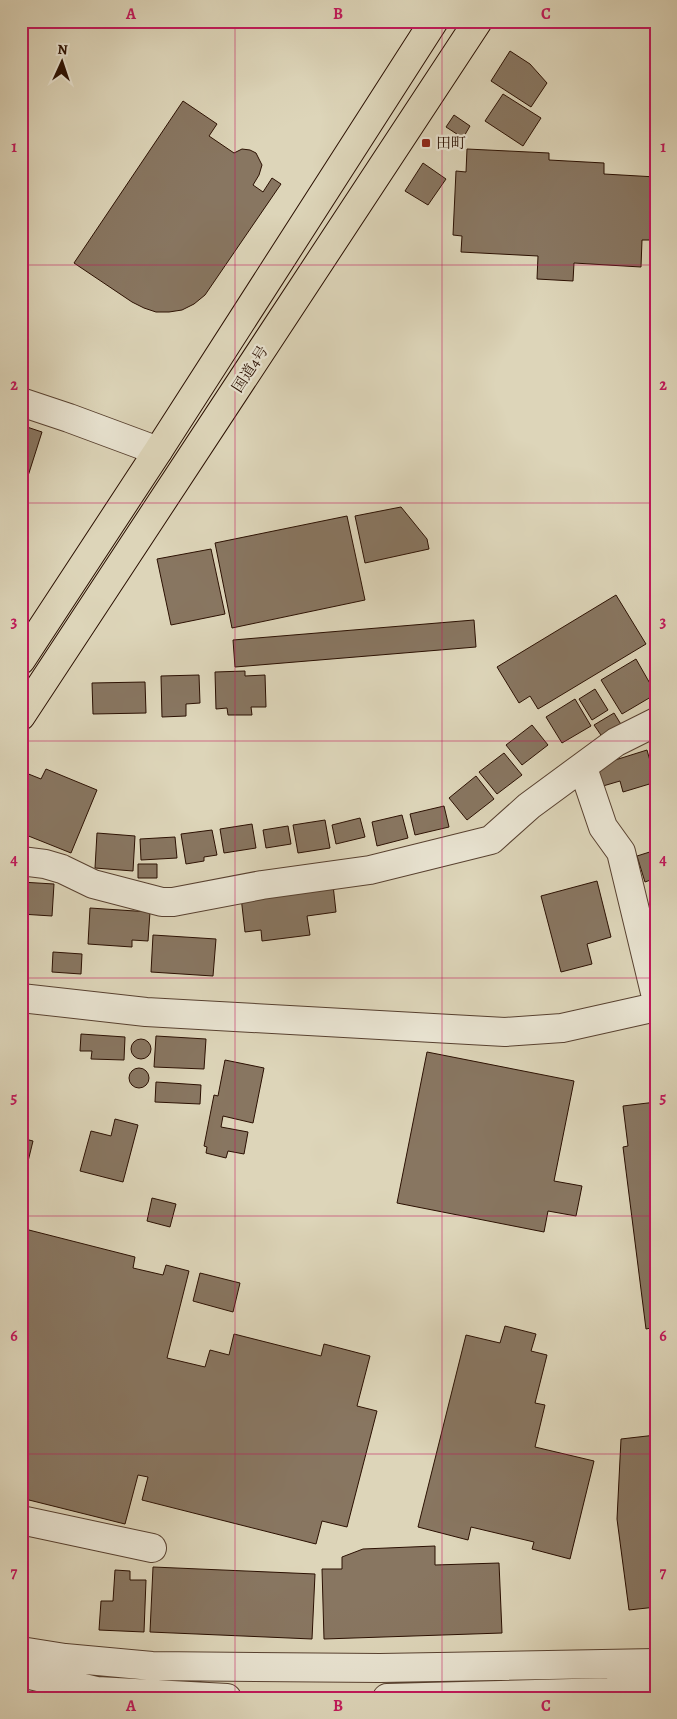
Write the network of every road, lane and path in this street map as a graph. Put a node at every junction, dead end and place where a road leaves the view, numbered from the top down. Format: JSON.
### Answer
{"nodes":[{"id":1,"x":434,"y":21,"type":"edge"},
{"id":2,"x":478,"y":21,"type":"edge"},
{"id":3,"x":21,"y":402,"type":"edge"},
{"id":4,"x":158,"y":451,"type":"junction"},
{"id":5,"x":21,"y":660,"type":"edge"},
{"id":6,"x":21,"y":716,"type":"edge"},
{"id":7,"x":656,"y":722,"type":"edge"},
{"id":8,"x":583,"y":768,"type":"junction"},
{"id":9,"x":21,"y":861,"type":"edge"},
{"id":10,"x":656,"y":997,"type":"edge"},
{"id":11,"x":21,"y":998,"type":"edge"},
{"id":12,"x":656,"y":1007,"type":"edge"},
{"id":13,"x":21,"y":1520,"type":"edge"},
{"id":14,"x":152,"y":1548,"type":"dead end"},
{"id":15,"x":21,"y":1651,"type":"edge"},
{"id":16,"x":656,"y":1663,"type":"edge"},
{"id":17,"x":21,"y":1673,"type":"edge"},
{"id":18,"x":656,"y":1678,"type":"edge"},
{"id":19,"x":97,"y":1691,"type":"junction"},
{"id":20,"x":21,"y":1693,"type":"edge"},
{"id":21,"x":227,"y":1698,"type":"edge"},
{"id":22,"x":387,"y":1698,"type":"edge"}],
"edges":[{"from":1,"to":4,"type":"highway"},
{"from":2,"to":6,"type":"highway","name":"国道4号"},
{"from":3,"to":4,"type":"street"},
{"from":4,"to":5,"type":"highway"},
{"from":7,"to":8,"type":"street"},
{"from":8,"to":9,"type":"street"},
{"from":8,"to":10,"type":"street"},
{"from":11,"to":12,"type":"street"},
{"from":13,"to":14,"type":"street"},
{"from":15,"to":16,"type":"street"},
{"from":17,"to":19,"type":"street"},
{"from":18,"to":22,"type":"street"},
{"from":19,"to":20,"type":"street"},
{"from":19,"to":21,"type":"street"}]}
